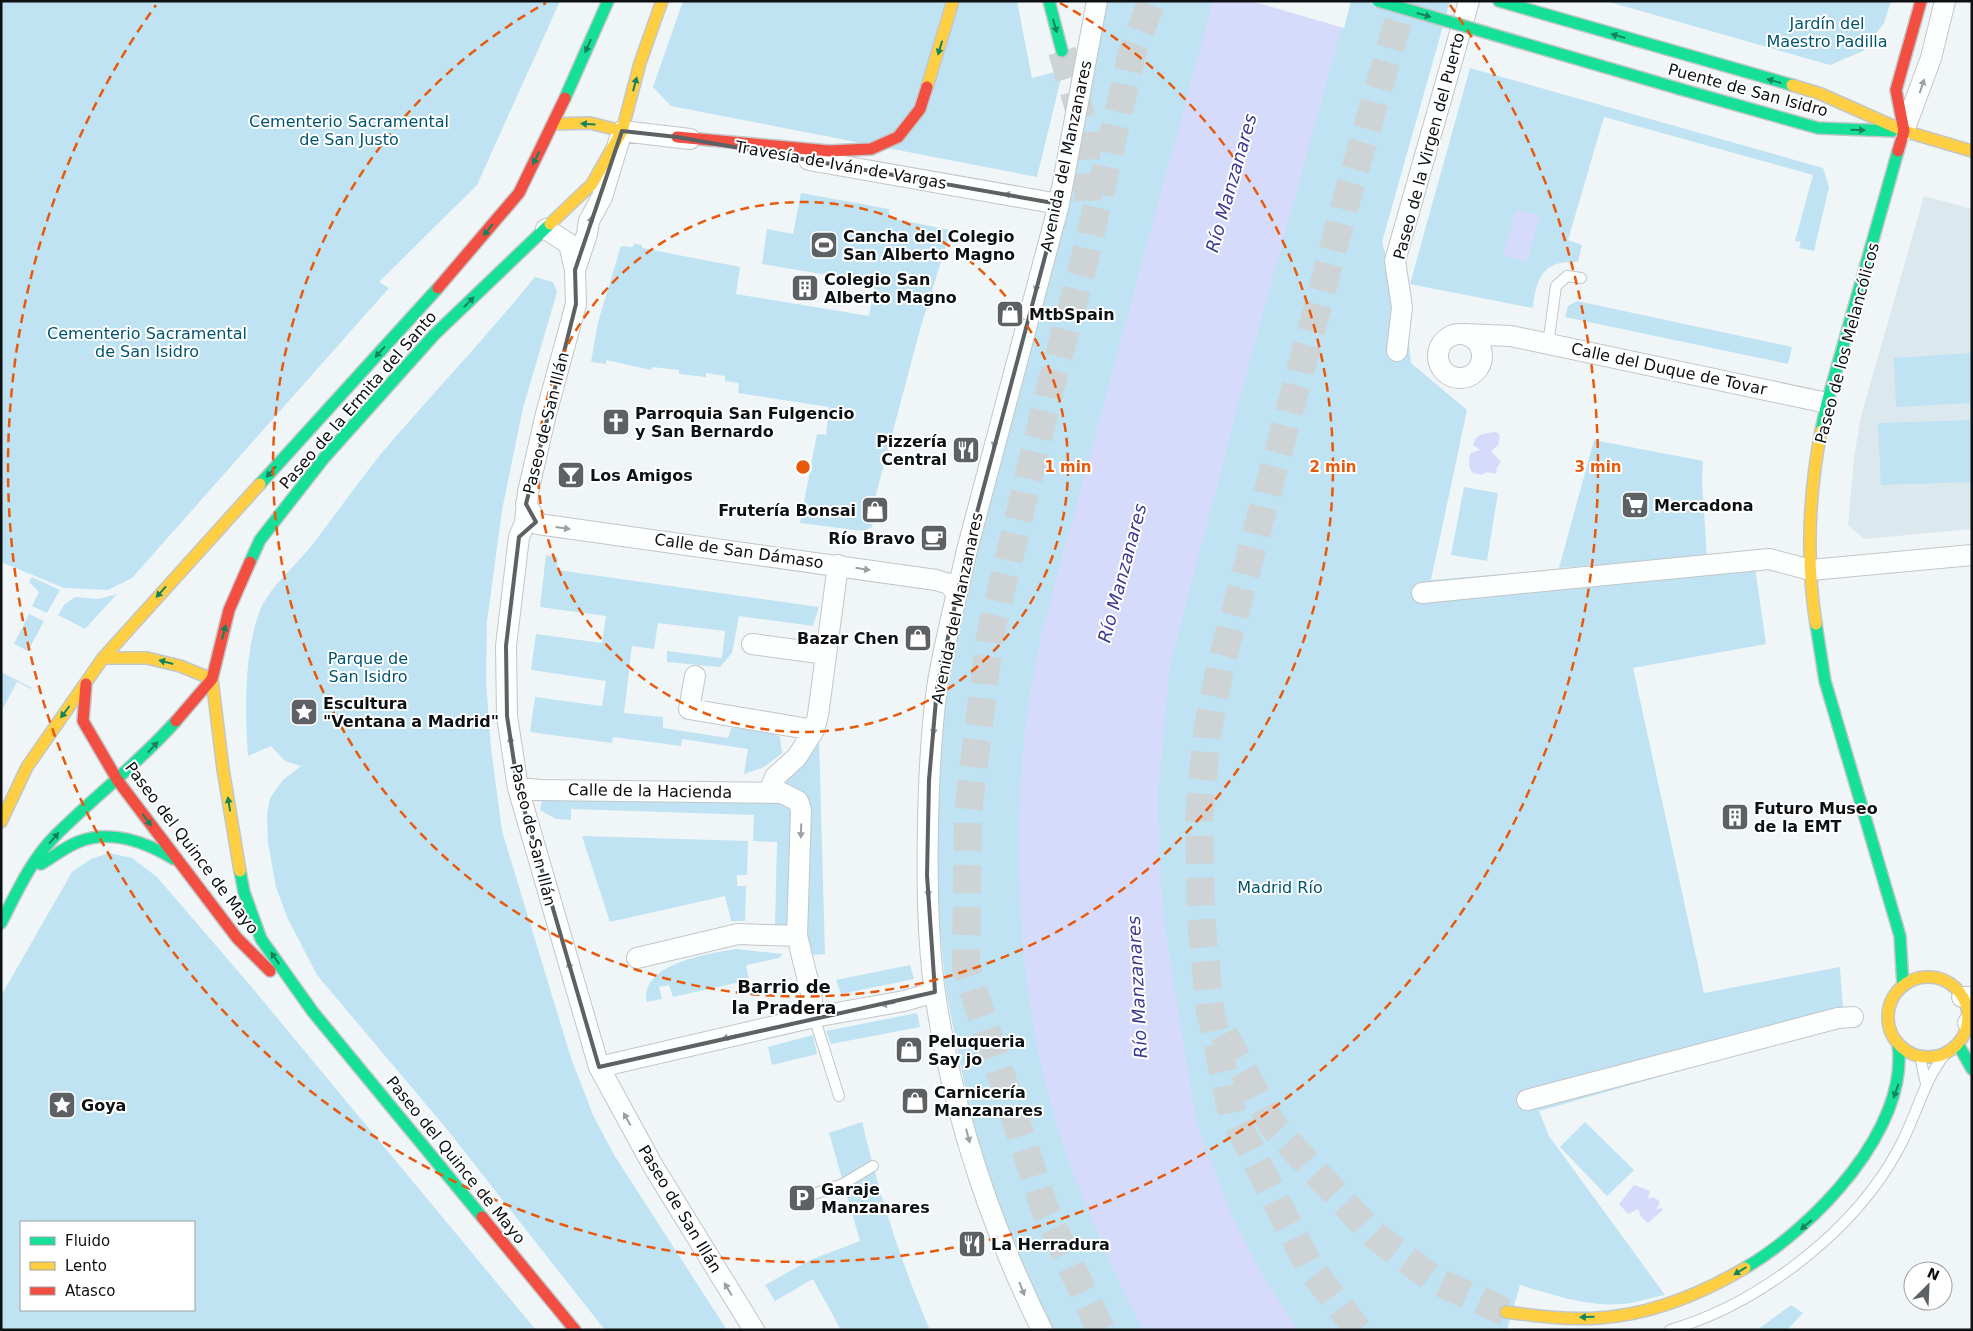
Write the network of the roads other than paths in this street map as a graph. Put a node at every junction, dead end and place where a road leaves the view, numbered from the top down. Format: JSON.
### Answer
{"nodes":[{"id":1,"x":608,"y":1,"type":"edge"},
{"id":2,"x":662,"y":1,"type":"edge"},
{"id":3,"x":953,"y":1,"type":"edge"},
{"id":4,"x":1049,"y":1,"type":"edge"},
{"id":5,"x":1097,"y":1,"type":"edge"},
{"id":6,"x":1378,"y":1,"type":"edge"},
{"id":7,"x":1469,"y":1,"type":"edge"},
{"id":8,"x":1499,"y":1,"type":"edge"},
{"id":9,"x":1921,"y":1,"type":"edge"},
{"id":10,"x":1945,"y":1,"type":"edge"},
{"id":11,"x":1062,"y":51,"type":"tunnel mouth"},
{"id":12,"x":553,"y":124,"type":"junction"},
{"id":13,"x":622,"y":131,"type":"junction"},
{"id":14,"x":1904,"y":131,"type":"junction"},
{"id":15,"x":677,"y":137,"type":"junction"},
{"id":16,"x":1972,"y":151,"type":"edge"},
{"id":17,"x":519,"y":192,"type":"junction"},
{"id":18,"x":1060,"y":204,"type":"junction"},
{"id":19,"x":531,"y":222,"type":"junction"},
{"id":20,"x":575,"y":270,"type":"junction"},
{"id":21,"x":1581,"y":278,"type":"dead end"},
{"id":22,"x":1464,"y":334,"type":"junction"},
{"id":23,"x":1511,"y":336,"type":"junction"},
{"id":24,"x":1548,"y":344,"type":"junction"},
{"id":25,"x":1397,"y":351,"type":"dead end"},
{"id":26,"x":1482,"y":363,"type":"junction"},
{"id":27,"x":1827,"y":403,"type":"junction"},
{"id":28,"x":526,"y":504,"type":"junction"},
{"id":29,"x":538,"y":524,"type":"junction"},
{"id":30,"x":519,"y":537,"type":"junction"},
{"id":31,"x":1972,"y":555,"type":"edge"},
{"id":32,"x":838,"y":565,"type":"junction"},
{"id":33,"x":1811,"y":570,"type":"junction"},
{"id":34,"x":957,"y":594,"type":"junction"},
{"id":35,"x":1422,"y":594,"type":"dead end"},
{"id":36,"x":752,"y":644,"type":"dead end"},
{"id":37,"x":826,"y":654,"type":"junction"},
{"id":38,"x":103,"y":658,"type":"junction"},
{"id":39,"x":695,"y":676,"type":"dead end"},
{"id":40,"x":212,"y":679,"type":"junction"},
{"id":41,"x":86,"y":684,"type":"junction"},
{"id":42,"x":814,"y":730,"type":"junction"},
{"id":43,"x":118,"y":781,"type":"junction"},
{"id":44,"x":518,"y":788,"type":"junction"},
{"id":45,"x":782,"y":793,"type":"junction"},
{"id":46,"x":1,"y":822,"type":"edge"},
{"id":47,"x":180,"y":862,"type":"junction"},
{"id":48,"x":28,"y":870,"type":"junction"},
{"id":49,"x":1,"y":923,"type":"edge"},
{"id":50,"x":797,"y":936,"type":"junction"},
{"id":51,"x":1900,"y":936,"type":"junction"},
{"id":52,"x":1911,"y":953,"type":"dead end"},
{"id":53,"x":637,"y":958,"type":"dead end"},
{"id":54,"x":1903,"y":986,"type":"junction"},
{"id":55,"x":935,"y":992,"type":"junction"},
{"id":56,"x":1967,"y":997,"type":"edge"},
{"id":57,"x":313,"y":1012,"type":"junction"},
{"id":58,"x":814,"y":1017,"type":"junction"},
{"id":59,"x":1853,"y":1017,"type":"dead end"},
{"id":60,"x":1970,"y":1021,"type":"edge"},
{"id":61,"x":1898,"y":1044,"type":"junction"},
{"id":62,"x":1958,"y":1044,"type":"junction"},
{"id":63,"x":1945,"y":1054,"type":"junction"},
{"id":64,"x":1920,"y":1056,"type":"junction"},
{"id":65,"x":599,"y":1067,"type":"junction"},
{"id":66,"x":1972,"y":1068,"type":"edge"},
{"id":67,"x":1926,"y":1084,"type":"junction"},
{"id":68,"x":839,"y":1096,"type":"dead end"},
{"id":69,"x":1528,"y":1100,"type":"dead end"},
{"id":70,"x":873,"y":1166,"type":"dead end"},
{"id":71,"x":802,"y":1198,"type":"dead end"},
{"id":72,"x":1506,"y":1312,"type":"tunnel mouth"},
{"id":73,"x":575,"y":1330,"type":"edge"},
{"id":74,"x":754,"y":1330,"type":"edge"},
{"id":75,"x":1042,"y":1330,"type":"edge"},
{"id":76,"x":1670,"y":1330,"type":"edge"}],
"edges":[{"from":1,"to":12,"type":"main road","name":"Paseo de la Ermita del Santo","one_way":true},
{"from":13,"to":2,"type":"main road","name":"Paseo de la Ermita del Santo","one_way":true},
{"from":3,"to":15,"type":"main road","one_way":true},
{"from":4,"to":11,"type":"main road","one_way":true},
{"from":5,"to":18,"type":"street","name":"Avenida del Manzanares"},
{"from":6,"to":14,"type":"main road","name":"Puente de San Isidro","one_way":true,"bridge":true},
{"from":7,"to":25,"type":"street","name":"Paseo de la Virgen del Puerto"},
{"from":14,"to":8,"type":"main road","name":"Puente de San Isidro","one_way":true},
{"from":9,"to":14,"type":"main road","name":"Paseo de los Melancólicos"},
{"from":14,"to":10,"type":"street","name":"Paseo de los Melancólicos","one_way":true},
{"from":13,"to":12,"type":"main road","one_way":true},
{"from":12,"to":17,"type":"main road","name":"Paseo de la Ermita del Santo","one_way":true},
{"from":13,"to":15,"type":"street","name":"Travesía de Iván de Vargas"},
{"from":13,"to":19,"type":"main road","name":"Paseo de la Ermita del Santo"},
{"from":20,"to":13,"type":"street","name":"Paseo de San Illán","one_way":true},
{"from":14,"to":16,"type":"main road"},
{"from":14,"to":27,"type":"main road","name":"Paseo de los Melancólicos"},
{"from":18,"to":15,"type":"street","name":"Travesía de Iván de Vargas","one_way":true},
{"from":17,"to":19,"type":"main road","name":"Paseo de la Ermita del Santo"},
{"from":17,"to":38,"type":"main road","name":"Paseo de la Ermita del Santo","one_way":true},
{"from":18,"to":34,"type":"street","name":"Avenida del Manzanares","one_way":true},
{"from":19,"to":20,"type":"street","name":"Paseo de San Illán"},
{"from":40,"to":19,"type":"main road","name":"Paseo de la Ermita del Santo","one_way":true},
{"from":20,"to":28,"type":"street","name":"Paseo de San Illán"},
{"from":21,"to":24,"type":"lane"},
{"from":22,"to":23,"type":"street","name":"Calle del Duque de Tovar"},
{"from":22,"to":26,"type":"street"},
{"from":22,"to":26,"type":"street","name":"Calle del Duque de Tovar"},
{"from":23,"to":24,"type":"street","name":"Calle del Duque de Tovar"},
{"from":23,"to":26,"type":"street","name":"Calle del Duque de Tovar"},
{"from":24,"to":27,"type":"street","name":"Calle del Duque de Tovar"},
{"from":27,"to":33,"type":"main road","name":"Paseo de los Melancólicos"},
{"from":28,"to":29,"type":"street"},
{"from":28,"to":30,"type":"street","name":"Paseo de San Illán"},
{"from":29,"to":30,"type":"street"},
{"from":29,"to":32,"type":"street","name":"Calle de San Dámaso","one_way":true},
{"from":44,"to":30,"type":"street","name":"Paseo de San Illán","one_way":true},
{"from":31,"to":33,"type":"street"},
{"from":32,"to":34,"type":"street","name":"Calle de San Dámaso","one_way":true},
{"from":32,"to":37,"type":"street"},
{"from":33,"to":35,"type":"street"},
{"from":33,"to":51,"type":"main road","name":"Paseo de los Melancólicos"},
{"from":34,"to":55,"type":"street","name":"Avenida del Manzanares","one_way":true},
{"from":36,"to":37,"type":"street"},
{"from":37,"to":42,"type":"street"},
{"from":40,"to":38,"type":"main road","one_way":true},
{"from":38,"to":41,"type":"main road","name":"Paseo de la Ermita del Santo"},
{"from":39,"to":42,"type":"street"},
{"from":43,"to":40,"type":"main road","name":"Paseo de la Ermita del Santo","one_way":true},
{"from":57,"to":40,"type":"main road","name":"Paseo del Quince de Mayo","one_way":true},
{"from":41,"to":43,"type":"main road","name":"Paseo del Quince de Mayo"},
{"from":41,"to":46,"type":"main road","name":"Paseo de la Ermita del Santo","one_way":true},
{"from":42,"to":45,"type":"street"},
{"from":43,"to":47,"type":"main road","name":"Paseo del Quince de Mayo","one_way":true},
{"from":48,"to":43,"type":"main road","name":"Paseo de la Ermita del Santo","one_way":true},
{"from":44,"to":45,"type":"street","name":"Calle de la Hacienda"},
{"from":65,"to":44,"type":"street","name":"Paseo de San Illán","one_way":true},
{"from":45,"to":50,"type":"street","one_way":true},
{"from":47,"to":48,"type":"main road"},
{"from":47,"to":57,"type":"main road","name":"Paseo del Quince de Mayo"},
{"from":48,"to":49,"type":"main road","name":"Paseo de la Ermita del Santo"},
{"from":50,"to":53,"type":"street"},
{"from":50,"to":58,"type":"street"},
{"from":51,"to":52,"type":"main road","name":"Paseo de los Melancólicos"},
{"from":51,"to":54,"type":"main road","name":"Paseo de los Melancólicos"},
{"from":54,"to":56,"type":"main road"},
{"from":54,"to":61,"type":"main road"},
{"from":55,"to":58,"type":"street","one_way":true},
{"from":55,"to":75,"type":"street","name":"Avenida del Manzanares","one_way":true},
{"from":56,"to":60,"type":"main road"},
{"from":57,"to":73,"type":"main road","name":"Paseo del Quince de Mayo"},
{"from":58,"to":65,"type":"street","one_way":true},
{"from":58,"to":68,"type":"lane"},
{"from":59,"to":69,"type":"street"},
{"from":60,"to":62,"type":"main road"},
{"from":61,"to":64,"type":"main road"},
{"from":61,"to":72,"type":"main road","one_way":true},
{"from":62,"to":63,"type":"main road"},
{"from":62,"to":66,"type":"main road"},
{"from":63,"to":64,"type":"main road"},
{"from":63,"to":67,"type":"lane"},
{"from":64,"to":67,"type":"lane"},
{"from":74,"to":65,"type":"street","name":"Paseo de San Illán","one_way":true},
{"from":67,"to":76,"type":"lane"},
{"from":70,"to":71,"type":"lane"}]}
